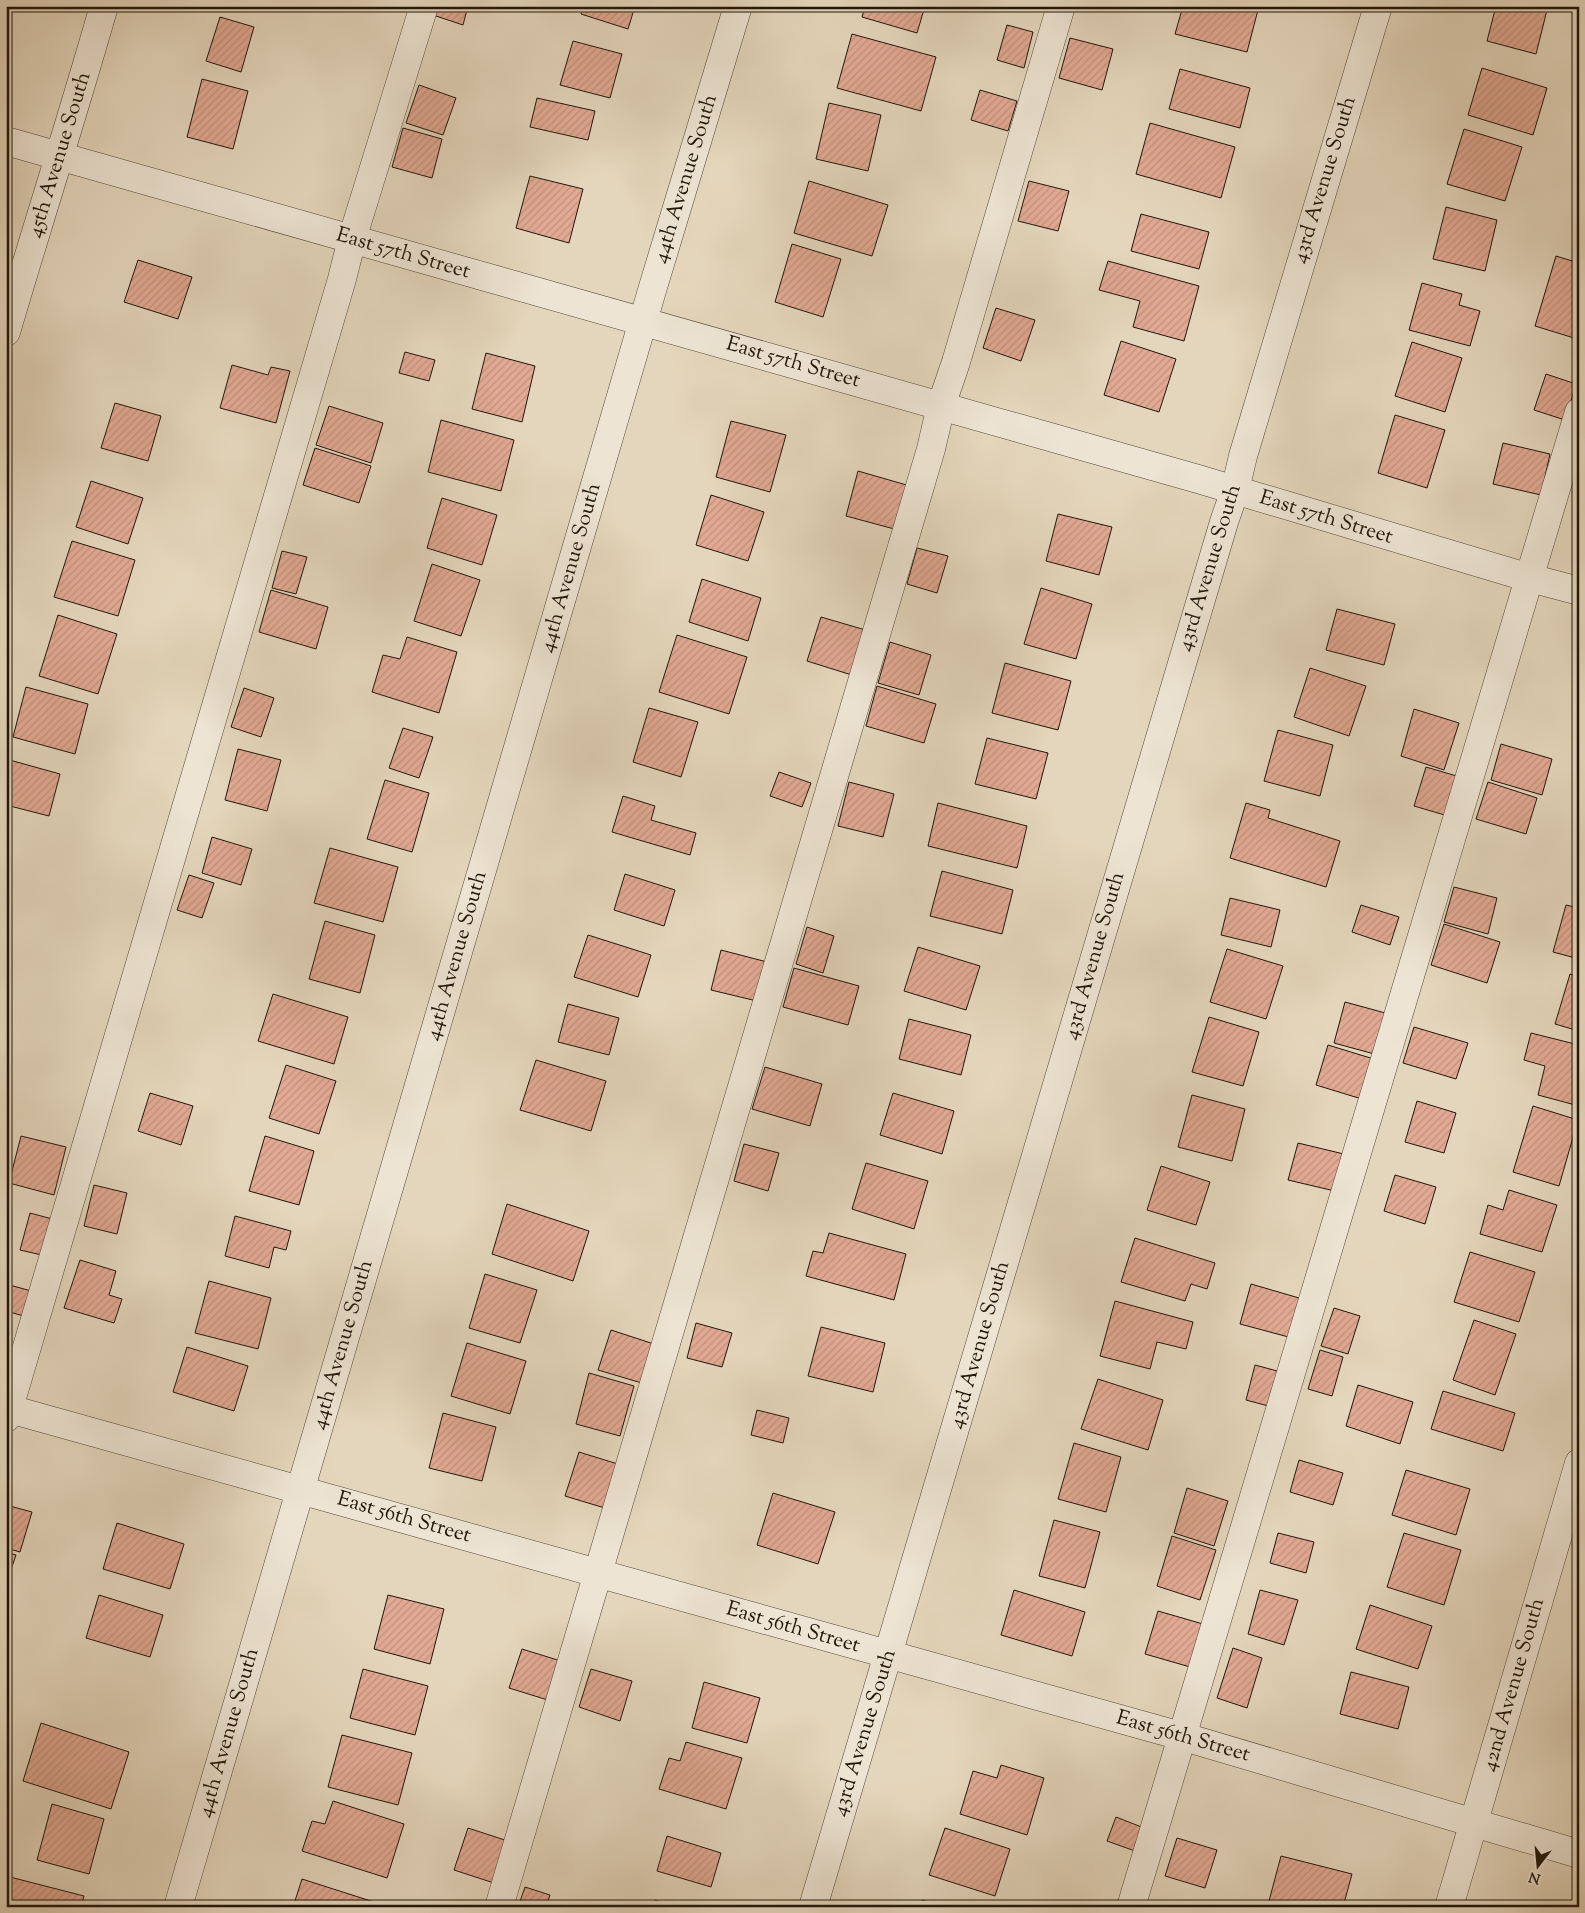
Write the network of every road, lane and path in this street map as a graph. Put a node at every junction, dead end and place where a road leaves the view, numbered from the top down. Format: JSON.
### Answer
{"nodes":[{"id":1,"x":104,"y":6,"type":"edge"},
{"id":2,"x":424,"y":6,"type":"edge"},
{"id":3,"x":738,"y":6,"type":"edge"},
{"id":4,"x":1061,"y":6,"type":"edge"},
{"id":5,"x":1378,"y":6,"type":"edge"},
{"id":6,"x":6,"y":141,"type":"edge"},
{"id":7,"x":60,"y":156,"type":"junction"},
{"id":8,"x":352,"y":240,"type":"junction"},
{"id":9,"x":644,"y":320,"type":"junction"},
{"id":10,"x":6,"y":332,"type":"edge"},
{"id":11,"x":941,"y":406,"type":"junction"},
{"id":12,"x":1579,"y":412,"type":"edge"},
{"id":13,"x":1235,"y":490,"type":"junction"},
{"id":14,"x":1530,"y":578,"type":"junction"},
{"id":15,"x":1579,"y":591,"type":"edge"},
{"id":16,"x":7,"y":1412,"type":"edge"},
{"id":17,"x":1579,"y":1463,"type":"edge"},
{"id":18,"x":301,"y":1489,"type":"junction"},
{"id":19,"x":597,"y":1572,"type":"junction"},
{"id":20,"x":888,"y":1655,"type":"junction"},
{"id":21,"x":1181,"y":1736,"type":"junction"},
{"id":22,"x":1474,"y":1823,"type":"junction"},
{"id":23,"x":1579,"y":1854,"type":"edge"},
{"id":24,"x":178,"y":1907,"type":"edge"},
{"id":25,"x":499,"y":1907,"type":"edge"},
{"id":26,"x":814,"y":1907,"type":"edge"},
{"id":27,"x":1131,"y":1907,"type":"edge"},
{"id":28,"x":1449,"y":1907,"type":"edge"}],
"edges":[{"from":1,"to":7,"type":"street","name":"45th Avenue South"},
{"from":2,"to":8,"type":"street"},
{"from":3,"to":9,"type":"street","name":"44th Avenue South"},
{"from":4,"to":11,"type":"street"},
{"from":5,"to":13,"type":"street","name":"43rd Avenue South"},
{"from":6,"to":7,"type":"street","name":"East 57th Street"},
{"from":7,"to":8,"type":"street","name":"East 57th Street"},
{"from":7,"to":10,"type":"street","name":"45th Avenue South"},
{"from":8,"to":9,"type":"street","name":"East 57th Street"},
{"from":8,"to":16,"type":"street"},
{"from":9,"to":11,"type":"street","name":"East 57th Street"},
{"from":9,"to":18,"type":"street","name":"44th Avenue South"},
{"from":11,"to":13,"type":"street","name":"East 57th Street"},
{"from":11,"to":19,"type":"street"},
{"from":12,"to":14,"type":"street"},
{"from":13,"to":14,"type":"street","name":"East 57th Street"},
{"from":13,"to":20,"type":"street","name":"43rd Avenue South"},
{"from":14,"to":15,"type":"street","name":"East 57th Street"},
{"from":14,"to":21,"type":"street"},
{"from":16,"to":18,"type":"street","name":"East 56th Street"},
{"from":17,"to":22,"type":"street","name":"42nd Avenue South"},
{"from":18,"to":19,"type":"street","name":"East 56th Street"},
{"from":18,"to":24,"type":"street","name":"44th Avenue South"},
{"from":19,"to":20,"type":"street","name":"East 56th Street"},
{"from":19,"to":25,"type":"street"},
{"from":20,"to":21,"type":"street","name":"East 56th Street"},
{"from":20,"to":26,"type":"street","name":"43rd Avenue South"},
{"from":21,"to":22,"type":"street","name":"East 56th Street"},
{"from":21,"to":27,"type":"street"},
{"from":22,"to":23,"type":"street","name":"East 56th Street"},
{"from":22,"to":28,"type":"street","name":"42nd Avenue South"}]}
